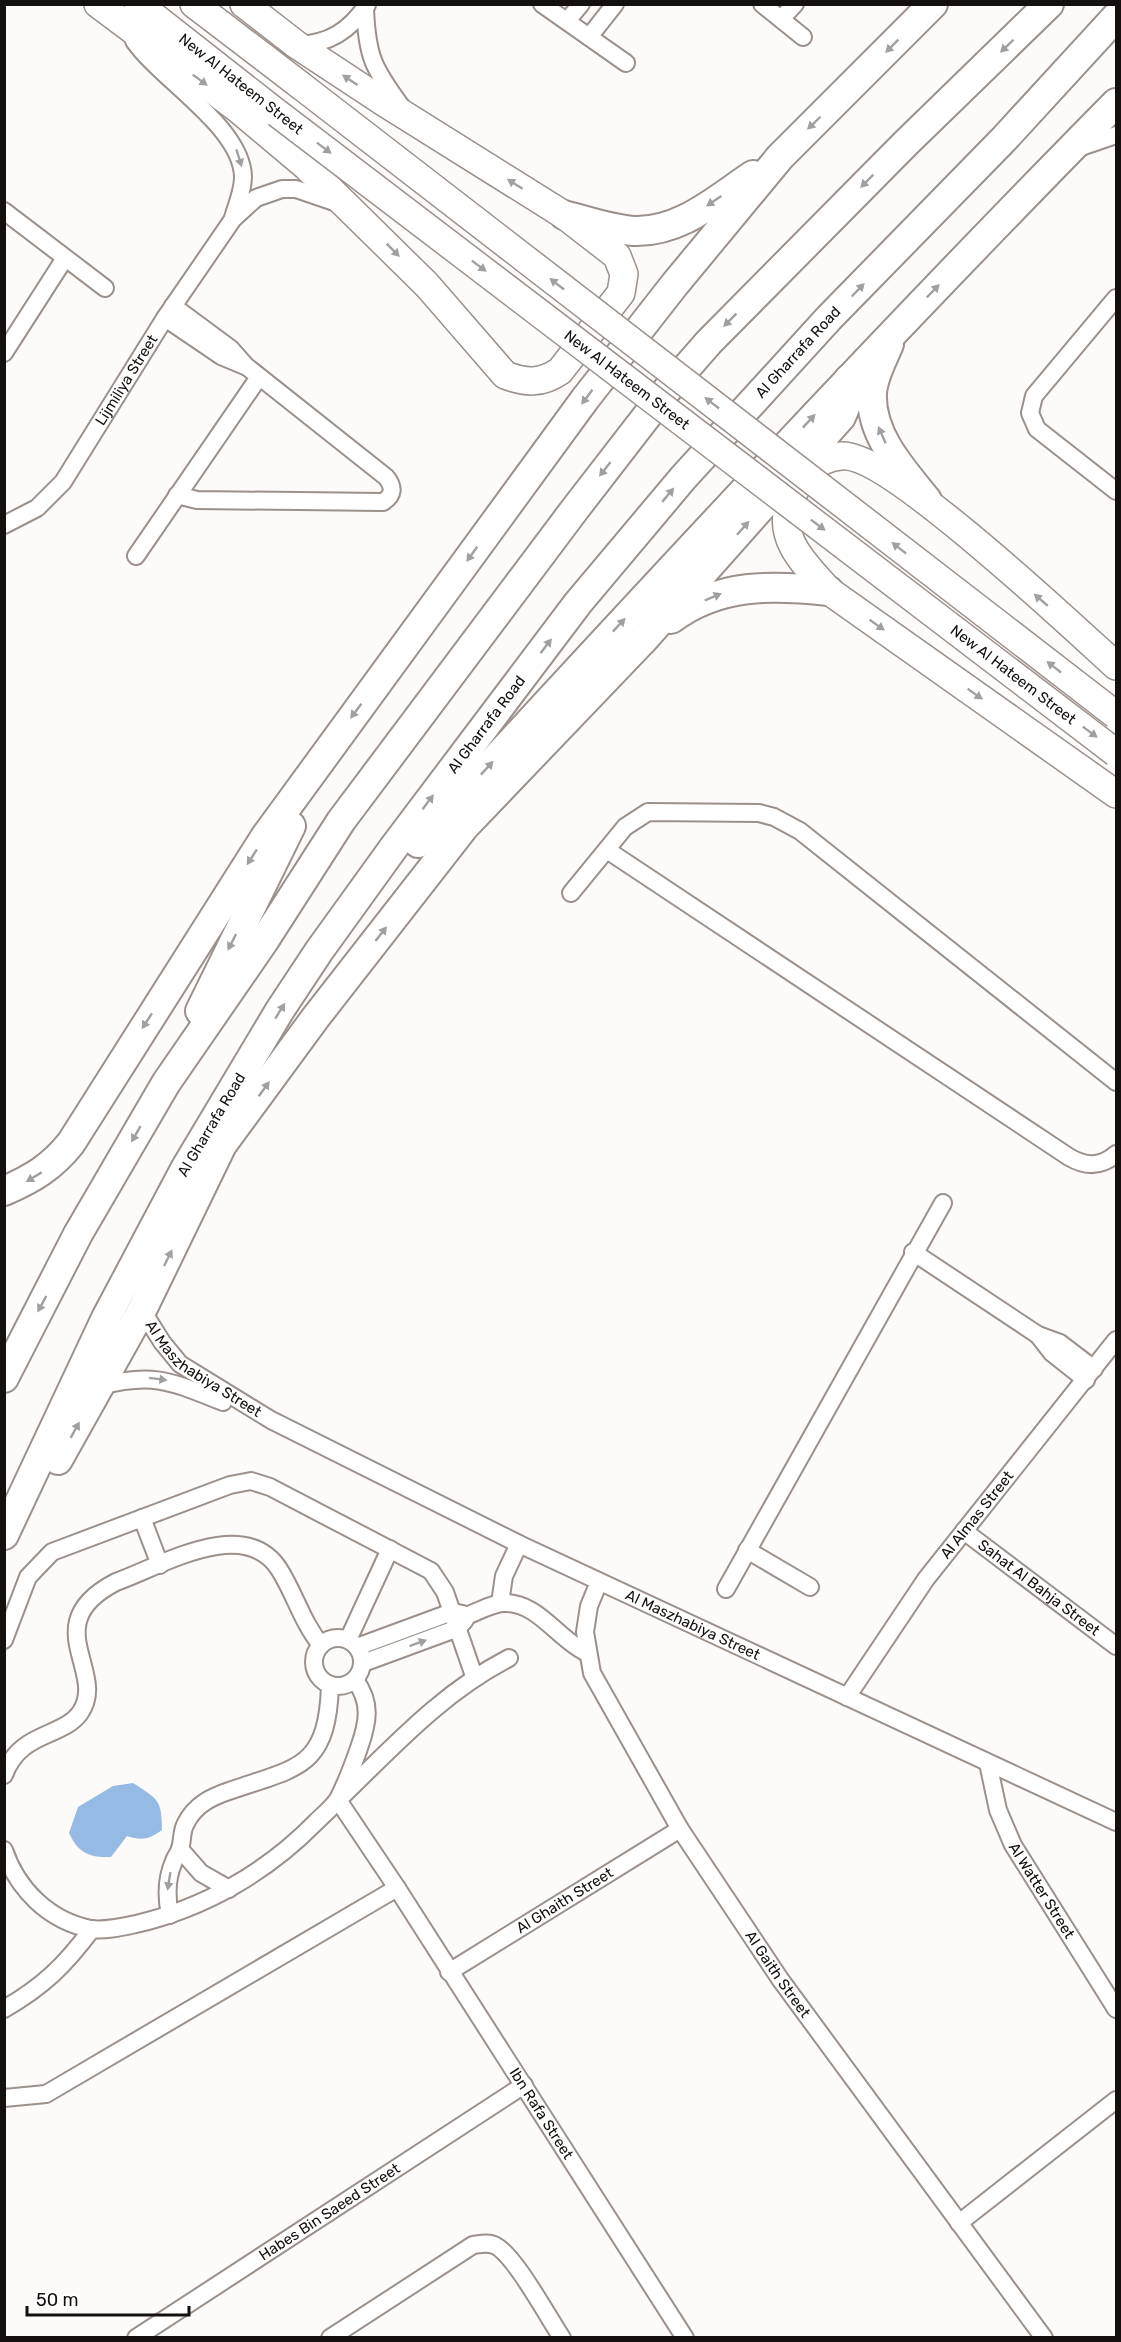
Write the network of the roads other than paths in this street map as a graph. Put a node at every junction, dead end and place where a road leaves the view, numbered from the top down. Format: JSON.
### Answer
{"nodes":[{"id":1,"x":194,"y":4,"type":"edge"},
{"id":2,"x":244,"y":4,"type":"edge"},
{"id":3,"x":542,"y":4,"type":"edge"},
{"id":4,"x":581,"y":4,"type":"edge"},
{"id":5,"x":615,"y":4,"type":"edge"},
{"id":6,"x":762,"y":4,"type":"edge"},
{"id":7,"x":795,"y":4,"type":"edge"},
{"id":8,"x":933,"y":4,"type":"edge"},
{"id":9,"x":1049,"y":4,"type":"edge"},
{"id":10,"x":366,"y":7,"type":"edge"},
{"id":11,"x":118,"y":10,"type":"edge"},
{"id":12,"x":1116,"y":18,"type":"edge"},
{"id":13,"x":781,"y":19,"type":"junction"},
{"id":14,"x":567,"y":21,"type":"junction"},
{"id":15,"x":590,"y":36,"type":"junction"},
{"id":16,"x":803,"y":37,"type":"dead end"},
{"id":17,"x":297,"y":45,"type":"junction"},
{"id":18,"x":626,"y":63,"type":"dead end"},
{"id":19,"x":1116,"y":103,"type":"edge"},
{"id":20,"x":410,"y":119,"type":"junction"},
{"id":21,"x":1116,"y":135,"type":"edge"},
{"id":22,"x":1066,"y":154,"type":"junction"},
{"id":23,"x":780,"y":157,"type":"junction"},
{"id":24,"x":352,"y":209,"type":"junction"},
{"id":25,"x":4,"y":211,"type":"edge"},
{"id":26,"x":564,"y":215,"type":"junction"},
{"id":27,"x":233,"y":219,"type":"junction"},
{"id":28,"x":65,"y":258,"type":"junction"},
{"id":29,"x":105,"y":288,"type":"dead end"},
{"id":30,"x":1116,"y":298,"type":"edge"},
{"id":31,"x":169,"y":312,"type":"junction"},
{"id":32,"x":893,"y":333,"type":"junction"},
{"id":33,"x":4,"y":353,"type":"edge"},
{"id":34,"x":252,"y":371,"type":"junction"},
{"id":35,"x":849,"y":379,"type":"junction"},
{"id":36,"x":1116,"y":491,"type":"edge"},
{"id":37,"x":177,"y":495,"type":"junction"},
{"id":38,"x":927,"y":500,"type":"junction"},
{"id":39,"x":4,"y":525,"type":"edge"},
{"id":40,"x":135,"y":556,"type":"dead end"},
{"id":41,"x":829,"y":591,"type":"junction"},
{"id":42,"x":645,"y":638,"type":"junction"},
{"id":43,"x":1116,"y":666,"type":"edge"},
{"id":44,"x":1116,"y":715,"type":"edge"},
{"id":45,"x":334,"y":740,"type":"junction"},
{"id":46,"x":1116,"y":753,"type":"edge"},
{"id":47,"x":1116,"y":794,"type":"edge"},
{"id":48,"x":607,"y":850,"type":"junction"},
{"id":49,"x":571,"y":893,"type":"dead end"},
{"id":50,"x":319,"y":951,"type":"junction"},
{"id":51,"x":1116,"y":1082,"type":"edge"},
{"id":52,"x":166,"y":1083,"type":"junction"},
{"id":53,"x":1116,"y":1154,"type":"edge"},
{"id":54,"x":4,"y":1191,"type":"edge"},
{"id":55,"x":943,"y":1203,"type":"dead end"},
{"id":56,"x":914,"y":1252,"type":"junction"},
{"id":57,"x":142,"y":1310,"type":"junction"},
{"id":58,"x":1116,"y":1340,"type":"edge"},
{"id":59,"x":1090,"y":1374,"type":"junction"},
{"id":60,"x":4,"y":1378,"type":"edge"},
{"id":61,"x":100,"y":1386,"type":"junction"},
{"id":62,"x":271,"y":1420,"type":"junction"},
{"id":63,"x":142,"y":1518,"type":"junction"},
{"id":64,"x":964,"y":1531,"type":"junction"},
{"id":65,"x":4,"y":1535,"type":"edge"},
{"id":66,"x":519,"y":1544,"type":"junction"},
{"id":67,"x":390,"y":1549,"type":"junction"},
{"id":68,"x":747,"y":1550,"type":"junction"},
{"id":69,"x":4,"y":1553,"type":"edge"},
{"id":70,"x":160,"y":1565,"type":"junction"},
{"id":71,"x":599,"y":1582,"type":"junction"},
{"id":72,"x":810,"y":1587,"type":"dead end"},
{"id":73,"x":726,"y":1589,"type":"dead end"},
{"id":74,"x":500,"y":1603,"type":"junction"},
{"id":75,"x":459,"y":1619,"type":"junction"},
{"id":76,"x":4,"y":1640,"type":"edge"},
{"id":77,"x":353,"y":1643,"type":"junction"},
{"id":78,"x":321,"y":1645,"type":"junction"},
{"id":79,"x":1116,"y":1646,"type":"edge"},
{"id":80,"x":586,"y":1653,"type":"junction"},
{"id":81,"x":509,"y":1658,"type":"dead end"},
{"id":82,"x":363,"y":1663,"type":"junction"},
{"id":83,"x":474,"y":1676,"type":"junction"},
{"id":84,"x":355,"y":1680,"type":"junction"},
{"id":85,"x":330,"y":1686,"type":"junction"},
{"id":86,"x":847,"y":1697,"type":"junction"},
{"id":87,"x":988,"y":1762,"type":"junction"},
{"id":88,"x":5,"y":1772,"type":"edge"},
{"id":89,"x":338,"y":1800,"type":"junction"},
{"id":90,"x":1116,"y":1822,"type":"edge"},
{"id":91,"x":680,"y":1828,"type":"junction"},
{"id":92,"x":180,"y":1849,"type":"junction"},
{"id":93,"x":4,"y":1850,"type":"edge"},
{"id":94,"x":397,"y":1888,"type":"junction"},
{"id":95,"x":229,"y":1889,"type":"junction"},
{"id":96,"x":170,"y":1915,"type":"junction"},
{"id":97,"x":92,"y":1929,"type":"junction"},
{"id":98,"x":449,"y":1972,"type":"junction"},
{"id":99,"x":4,"y":2009,"type":"edge"},
{"id":100,"x":1116,"y":2009,"type":"edge"},
{"id":101,"x":524,"y":2085,"type":"junction"},
{"id":102,"x":4,"y":2098,"type":"edge"},
{"id":103,"x":1116,"y":2100,"type":"edge"},
{"id":104,"x":959,"y":2223,"type":"junction"},
{"id":105,"x":136,"y":2337,"type":"edge"},
{"id":106,"x":330,"y":2337,"type":"edge"},
{"id":107,"x":562,"y":2337,"type":"edge"},
{"id":108,"x":685,"y":2337,"type":"edge"},
{"id":109,"x":1041,"y":2337,"type":"edge"}],
"edges":[{"from":44,"to":1,"type":"main road","name":"New Al Hateem Street","one_way":true,"bridge":true},
{"from":2,"to":17,"type":"main road"},
{"from":3,"to":14,"type":"street"},
{"from":4,"to":14,"type":"street"},
{"from":5,"to":15,"type":"street"},
{"from":6,"to":13,"type":"street"},
{"from":7,"to":13,"type":"street"},
{"from":8,"to":23,"type":"highway","one_way":true},
{"from":9,"to":52,"type":"highway","one_way":true},
{"from":10,"to":17,"type":"street"},
{"from":10,"to":20,"type":"street"},
{"from":11,"to":24,"type":"main road","one_way":true},
{"from":11,"to":27,"type":"street","name":"Lijmiliya Street","one_way":true},
{"from":11,"to":46,"type":"main road","name":"New Al Hateem Street","one_way":true,"bridge":true},
{"from":50,"to":12,"type":"highway","name":"Al Gharrafa Road","one_way":true},
{"from":13,"to":16,"type":"street"},
{"from":14,"to":15,"type":"street"},
{"from":15,"to":18,"type":"street"},
{"from":20,"to":17,"type":"main road","one_way":true},
{"from":19,"to":22,"type":"highway"},
{"from":26,"to":20,"type":"main road","one_way":true},
{"from":21,"to":22,"type":"street"},
{"from":32,"to":22,"type":"highway","one_way":true},
{"from":23,"to":26,"type":"highway","one_way":true},
{"from":23,"to":45,"type":"highway","one_way":true},
{"from":24,"to":26,"type":"main road","one_way":true},
{"from":24,"to":27,"type":"street","name":"Lijmiliya Street"},
{"from":25,"to":28,"type":"street"},
{"from":27,"to":31,"type":"street","name":"Lijmiliya Street"},
{"from":28,"to":29,"type":"street"},
{"from":28,"to":33,"type":"street"},
{"from":30,"to":36,"type":"street"},
{"from":31,"to":34,"type":"street"},
{"from":31,"to":39,"type":"street","name":"Lijmiliya Street"},
{"from":32,"to":35,"type":"highway"},
{"from":38,"to":32,"type":"highway","one_way":true},
{"from":34,"to":37,"type":"street"},
{"from":34,"to":37,"type":"street"},
{"from":42,"to":35,"type":"highway","one_way":true},
{"from":50,"to":35,"type":"highway","one_way":true},
{"from":37,"to":40,"type":"street"},
{"from":38,"to":41,"type":"main road"},
{"from":43,"to":38,"type":"main road","one_way":true},
{"from":42,"to":41,"type":"highway","one_way":true},
{"from":41,"to":47,"type":"main road","one_way":true},
{"from":57,"to":42,"type":"highway","one_way":true},
{"from":45,"to":52,"type":"highway","one_way":true},
{"from":45,"to":54,"type":"highway","one_way":true},
{"from":48,"to":49,"type":"street"},
{"from":48,"to":51,"type":"street"},
{"from":48,"to":53,"type":"street"},
{"from":65,"to":50,"type":"highway","name":"Al Gharrafa Road","one_way":true},
{"from":52,"to":60,"type":"highway","one_way":true},
{"from":55,"to":56,"type":"street"},
{"from":56,"to":59,"type":"street"},
{"from":56,"to":68,"type":"street"},
{"from":57,"to":61,"type":"highway"},
{"from":57,"to":62,"type":"street","name":"Al Maszhabiya Street"},
{"from":58,"to":59,"type":"street","name":"Al Almas Street"},
{"from":59,"to":64,"type":"street","name":"Al Almas Street"},
{"from":61,"to":62,"type":"street","name":"Al Maszhabiya Street","one_way":true},
{"from":69,"to":61,"type":"highway","one_way":true},
{"from":62,"to":66,"type":"street","name":"Al Maszhabiya Street"},
{"from":63,"to":67,"type":"street"},
{"from":63,"to":70,"type":"street"},
{"from":63,"to":76,"type":"street"},
{"from":64,"to":79,"type":"street","name":"Sahat Al Bahja Street"},
{"from":64,"to":86,"type":"street","name":"Al Almas Street"},
{"from":66,"to":71,"type":"street","name":"Al Maszhabiya Street"},
{"from":66,"to":74,"type":"street"},
{"from":67,"to":75,"type":"street"},
{"from":67,"to":77,"type":"street"},
{"from":68,"to":72,"type":"street"},
{"from":68,"to":73,"type":"street"},
{"from":70,"to":78,"type":"street"},
{"from":70,"to":88,"type":"street"},
{"from":71,"to":80,"type":"street","name":"Al Gaith Street"},
{"from":71,"to":86,"type":"street","name":"Al Maszhabiya Street"},
{"from":74,"to":75,"type":"street"},
{"from":74,"to":80,"type":"street"},
{"from":75,"to":77,"type":"street"},
{"from":82,"to":75,"type":"street","one_way":true},
{"from":75,"to":83,"type":"street"},
{"from":77,"to":78,"type":"street"},
{"from":77,"to":82,"type":"street"},
{"from":78,"to":85,"type":"street"},
{"from":80,"to":91,"type":"street","name":"Al Gaith Street"},
{"from":81,"to":83,"type":"street"},
{"from":82,"to":84,"type":"street"},
{"from":83,"to":89,"type":"street"},
{"from":84,"to":85,"type":"street"},
{"from":84,"to":89,"type":"street"},
{"from":85,"to":92,"type":"street"},
{"from":86,"to":87,"type":"street","name":"Al Maszhabiya Street"},
{"from":87,"to":90,"type":"street","name":"Al Maszhabiya Street"},
{"from":87,"to":100,"type":"street","name":"Al Watter Street"},
{"from":89,"to":94,"type":"street","name":"Ibn Rafa Street"},
{"from":89,"to":95,"type":"street"},
{"from":91,"to":98,"type":"street","name":"Al Ghaith Street"},
{"from":91,"to":104,"type":"street","name":"Al Gaith Street"},
{"from":92,"to":95,"type":"street"},
{"from":92,"to":96,"type":"street","one_way":true},
{"from":93,"to":97,"type":"street"},
{"from":94,"to":98,"type":"street","name":"Ibn Rafa Street"},
{"from":94,"to":102,"type":"street"},
{"from":95,"to":96,"type":"street"},
{"from":96,"to":97,"type":"street"},
{"from":97,"to":99,"type":"street"},
{"from":98,"to":101,"type":"street","name":"Ibn Rafa Street"},
{"from":101,"to":105,"type":"street","name":"Habes Bin Saeed Street"},
{"from":101,"to":108,"type":"street","name":"Ibn Rafa Street"},
{"from":103,"to":104,"type":"street"},
{"from":104,"to":109,"type":"street","name":"Al Gaith Street"},
{"from":106,"to":107,"type":"street"}]}
